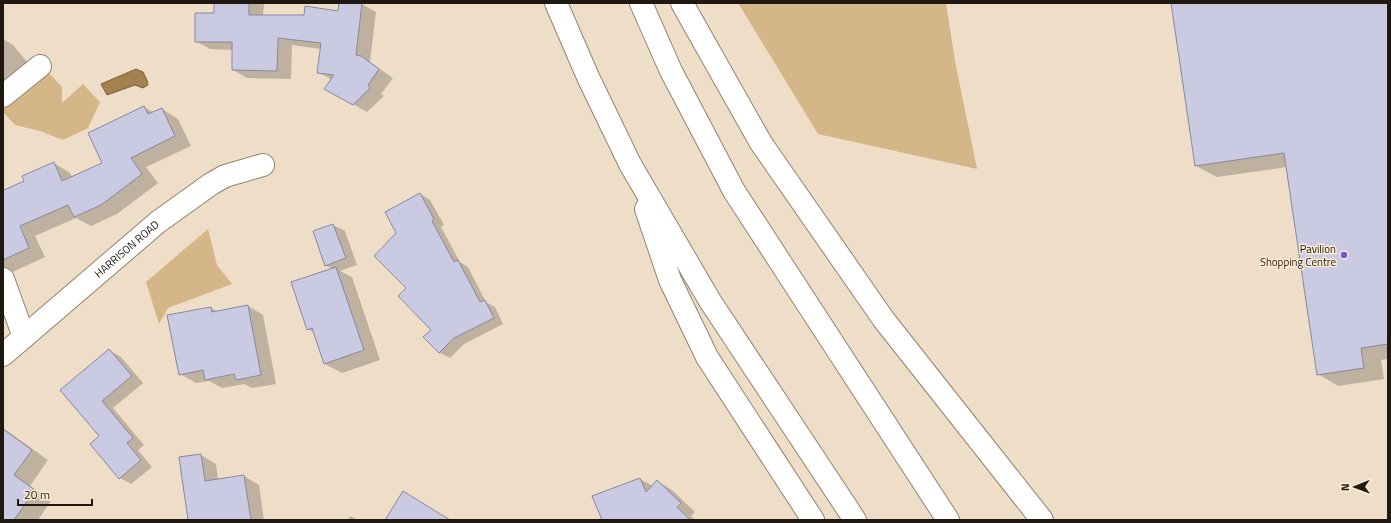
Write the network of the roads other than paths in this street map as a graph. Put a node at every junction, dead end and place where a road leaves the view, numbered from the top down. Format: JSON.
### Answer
{"nodes":[{"id":1,"x":556,"y":3,"type":"edge"},
{"id":2,"x":641,"y":3,"type":"edge"},
{"id":3,"x":682,"y":3,"type":"edge"},
{"id":4,"x":40,"y":66,"type":"dead end"},
{"id":5,"x":3,"y":96,"type":"edge"},
{"id":6,"x":630,"y":164,"type":"junction"},
{"id":7,"x":263,"y":165,"type":"dead end"},
{"id":8,"x":3,"y":278,"type":"edge"},
{"id":9,"x":24,"y":337,"type":"junction"},
{"id":10,"x":3,"y":355,"type":"edge"},
{"id":11,"x":813,"y":520,"type":"edge"},
{"id":12,"x":855,"y":520,"type":"edge"},
{"id":13,"x":948,"y":520,"type":"edge"},
{"id":14,"x":1042,"y":520,"type":"edge"}],
"edges":[{"from":1,"to":6,"type":"main road"},
{"from":2,"to":13,"type":"main road"},
{"from":3,"to":14,"type":"main road"},
{"from":4,"to":5,"type":"main road"},
{"from":6,"to":11,"type":"main road"},
{"from":6,"to":12,"type":"main road"},
{"from":7,"to":9,"type":"main road","name":"HARRISON ROAD"},
{"from":8,"to":9,"type":"main road"},
{"from":9,"to":10,"type":"main road","name":"HARRISON ROAD"}]}
